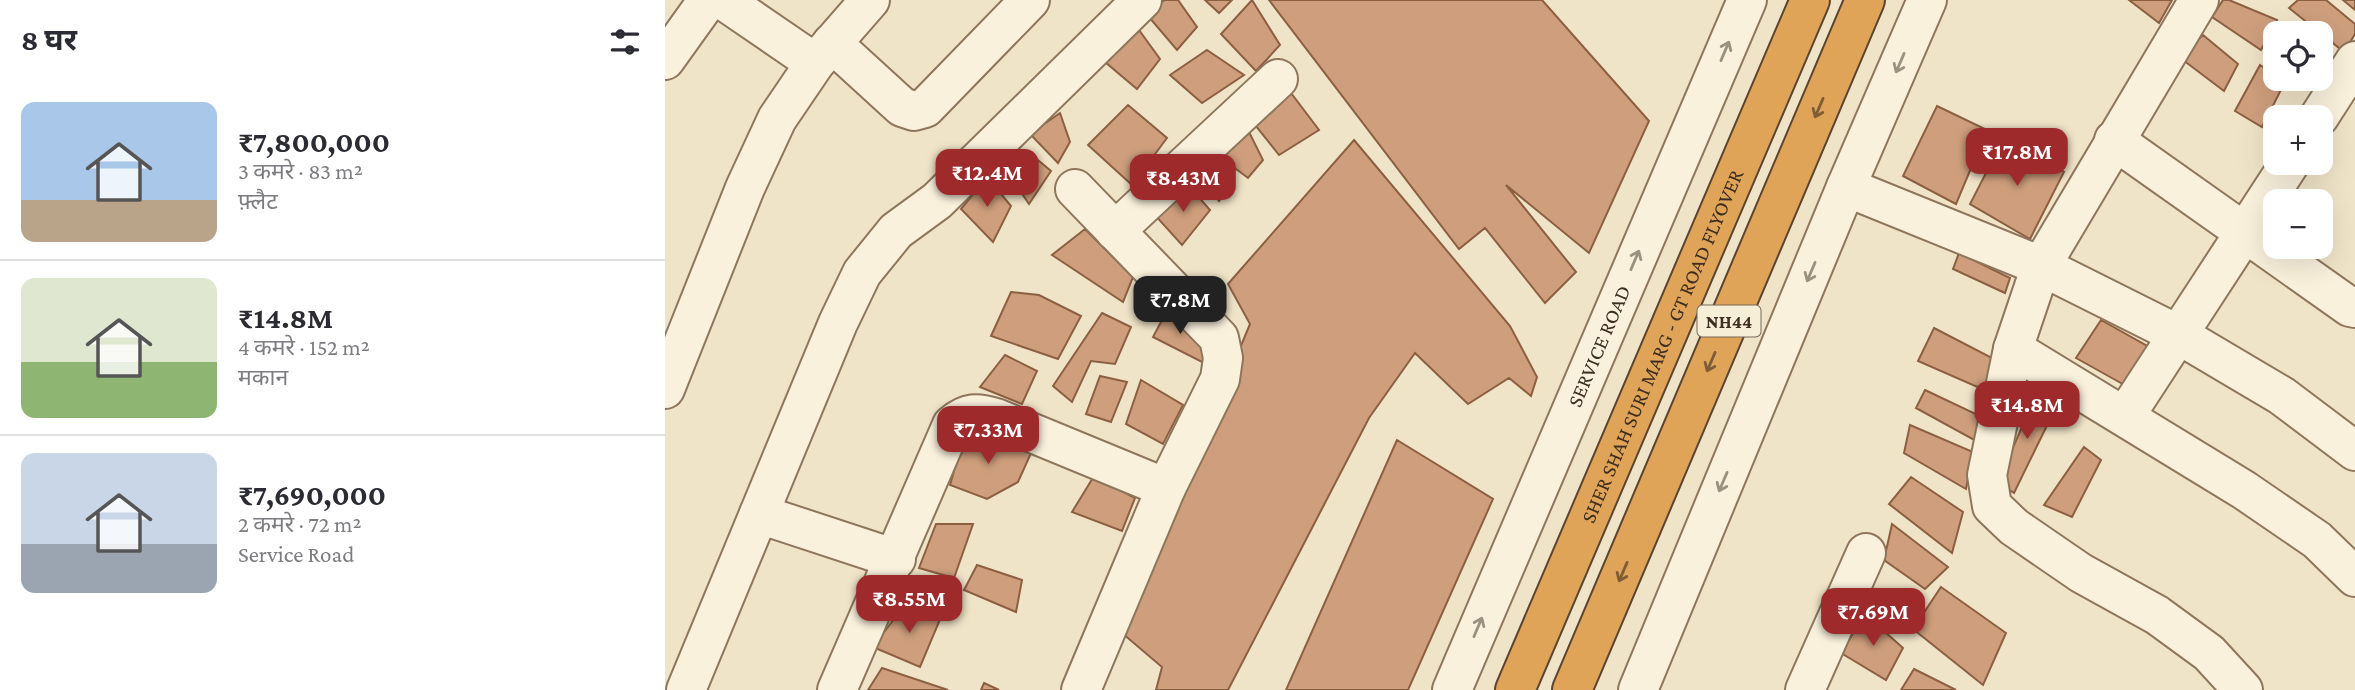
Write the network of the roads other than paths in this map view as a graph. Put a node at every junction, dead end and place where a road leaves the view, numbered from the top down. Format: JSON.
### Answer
{"nodes":[{"id":1,"x":708,"y":0,"type":"edge"},
{"id":2,"x":723,"y":0,"type":"edge"},
{"id":3,"x":870,"y":0,"type":"edge"},
{"id":4,"x":1030,"y":0,"type":"edge"},
{"id":5,"x":1142,"y":0,"type":"edge"},
{"id":6,"x":1747,"y":0,"type":"edge"},
{"id":7,"x":1810,"y":0,"type":"edge"},
{"id":8,"x":1865,"y":0,"type":"edge"},
{"id":9,"x":1927,"y":0,"type":"edge"},
{"id":10,"x":2199,"y":0,"type":"edge"},
{"id":11,"x":823,"y":53,"type":"junction"},
{"id":12,"x":665,"y":60,"type":"edge"},
{"id":13,"x":2355,"y":61,"type":"edge"},
{"id":14,"x":1278,"y":79,"type":"dead end"},
{"id":15,"x":2327,"y":105,"type":"edge"},
{"id":16,"x":2114,"y":141,"type":"junction"},
{"id":17,"x":2282,"y":175,"type":"edge"},
{"id":18,"x":1846,"y":187,"type":"junction"},
{"id":19,"x":1075,"y":189,"type":"dead end"},
{"id":20,"x":1115,"y":231,"type":"junction"},
{"id":21,"x":2244,"y":234,"type":"junction"},
{"id":22,"x":2041,"y":266,"type":"junction"},
{"id":23,"x":2355,"y":308,"type":"edge"},
{"id":24,"x":2179,"y":335,"type":"junction"},
{"id":25,"x":2013,"y":349,"type":"junction"},
{"id":26,"x":665,"y":389,"type":"edge"},
{"id":27,"x":2126,"y":416,"type":"junction"},
{"id":28,"x":2355,"y":451,"type":"edge"},
{"id":29,"x":1166,"y":488,"type":"junction"},
{"id":30,"x":759,"y":514,"type":"junction"},
{"id":31,"x":1866,"y":553,"type":"dead end"},
{"id":32,"x":896,"y":559,"type":"junction"},
{"id":33,"x":2355,"y":577,"type":"edge"},
{"id":34,"x":686,"y":690,"type":"edge"},
{"id":35,"x":838,"y":690,"type":"edge"},
{"id":36,"x":1081,"y":690,"type":"edge"},
{"id":37,"x":1452,"y":690,"type":"edge"},
{"id":38,"x":1515,"y":690,"type":"edge"},
{"id":39,"x":1572,"y":690,"type":"edge"},
{"id":40,"x":1638,"y":690,"type":"edge"},
{"id":41,"x":1805,"y":690,"type":"edge"},
{"id":42,"x":2243,"y":690,"type":"edge"}],
"edges":[{"from":1,"to":12,"type":"street"},
{"from":2,"to":11,"type":"street"},
{"from":3,"to":11,"type":"street"},
{"from":4,"to":11,"type":"street"},
{"from":5,"to":30,"type":"street"},
{"from":37,"to":6,"type":"street","name":"SERVICE ROAD","one_way":true},
{"from":7,"to":38,"type":"highway","name":"SHER SHAH SURI MARG - GT ROAD FLYOVER","number":"NH44"},
{"from":8,"to":39,"type":"highway","number":"NH44","one_way":true},
{"from":9,"to":18,"type":"street","one_way":true},
{"from":10,"to":16,"type":"street"},
{"from":11,"to":26,"type":"street"},
{"from":13,"to":15,"type":"street"},
{"from":14,"to":20,"type":"street"},
{"from":16,"to":21,"type":"street"},
{"from":16,"to":22,"type":"street"},
{"from":17,"to":21,"type":"street"},
{"from":18,"to":22,"type":"street"},
{"from":18,"to":40,"type":"street","one_way":true},
{"from":19,"to":20,"type":"street"},
{"from":20,"to":29,"type":"street"},
{"from":21,"to":23,"type":"street"},
{"from":21,"to":24,"type":"street"},
{"from":22,"to":24,"type":"street"},
{"from":22,"to":25,"type":"street"},
{"from":24,"to":27,"type":"street"},
{"from":24,"to":28,"type":"street"},
{"from":25,"to":27,"type":"street"},
{"from":25,"to":42,"type":"street"},
{"from":27,"to":33,"type":"street"},
{"from":29,"to":32,"type":"street"},
{"from":29,"to":36,"type":"street"},
{"from":30,"to":32,"type":"street"},
{"from":30,"to":34,"type":"street"},
{"from":31,"to":41,"type":"street"},
{"from":32,"to":35,"type":"street"}]}
